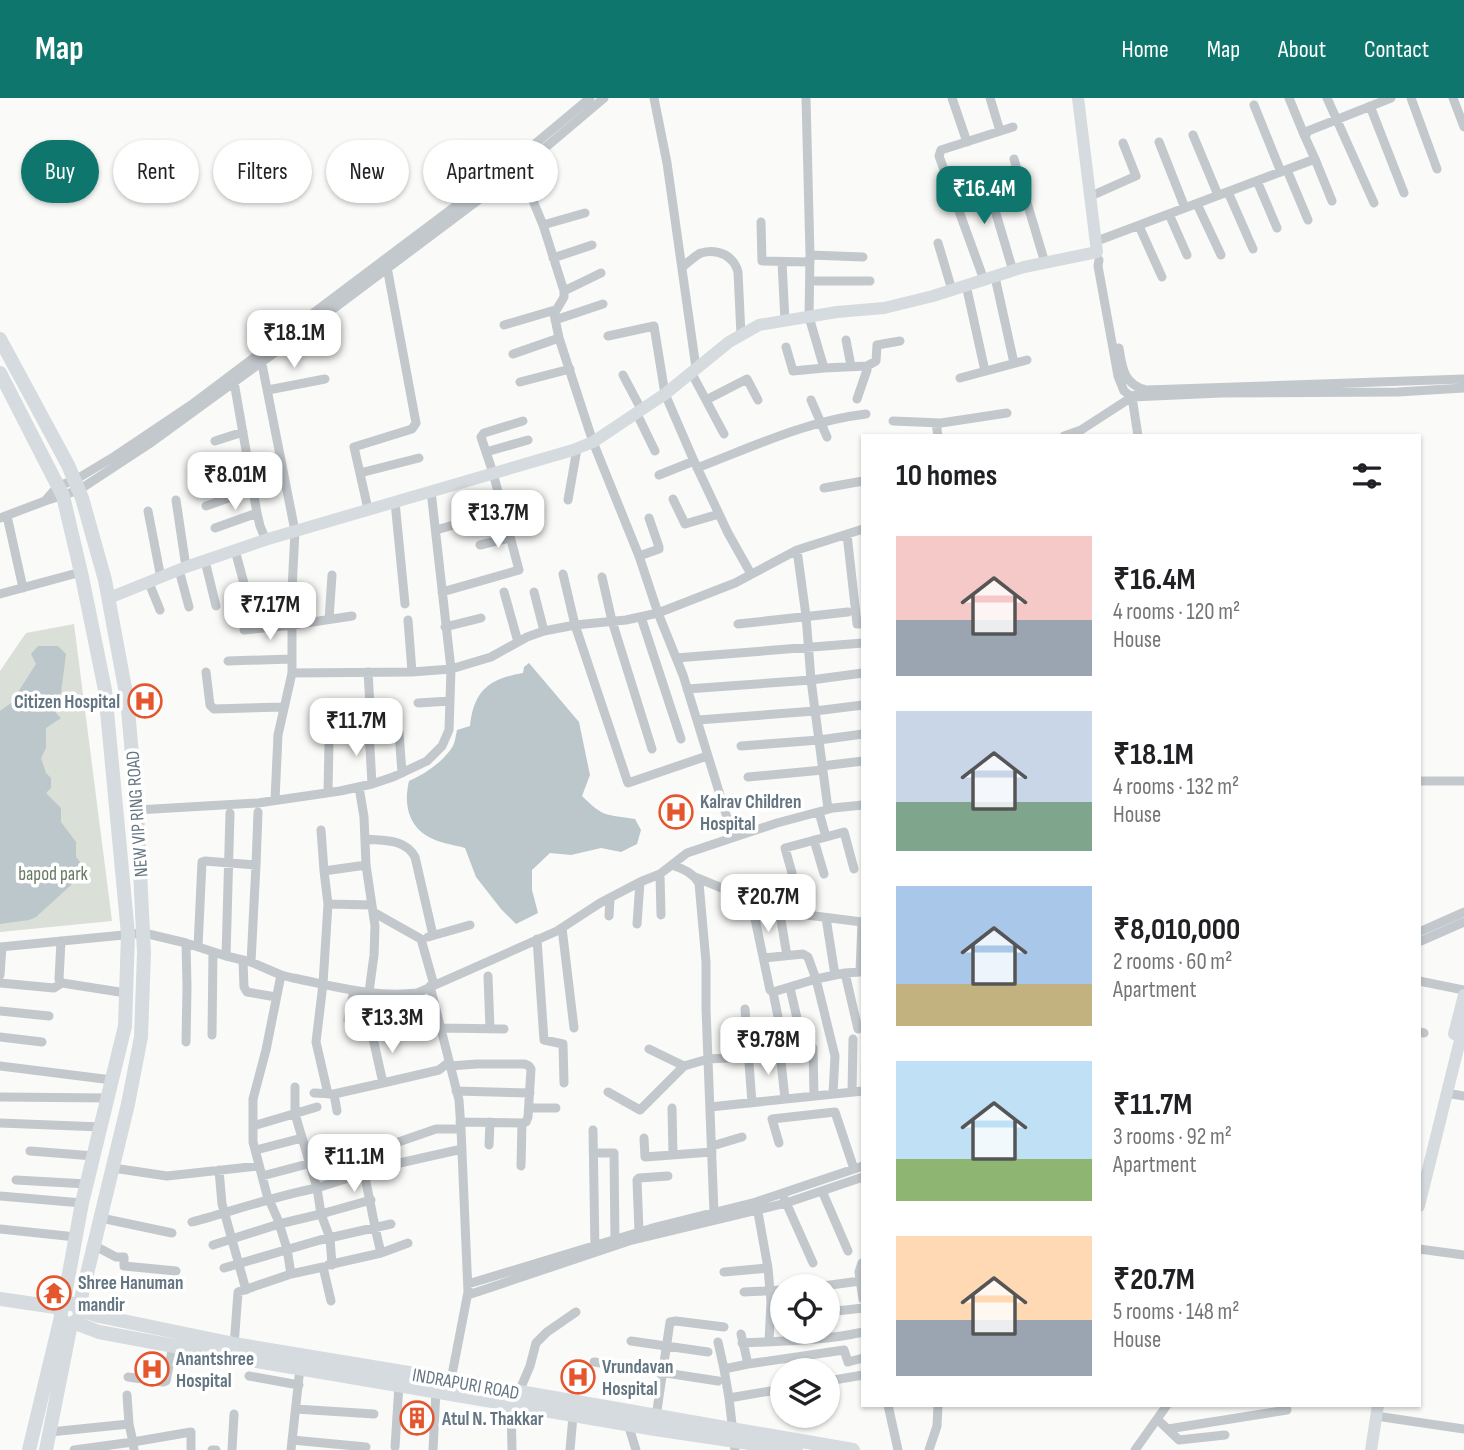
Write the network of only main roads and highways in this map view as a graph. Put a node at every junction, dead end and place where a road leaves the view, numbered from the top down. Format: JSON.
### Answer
{"nodes":[{"id":1,"x":0,"y":338,"type":"edge"},
{"id":2,"x":0,"y":373,"type":"edge"},
{"id":3,"x":0,"y":1299,"type":"edge"},
{"id":4,"x":0,"y":1307,"type":"edge"},
{"id":5,"x":69,"y":1314,"type":"junction"},
{"id":6,"x":234,"y":1351,"type":"junction"},
{"id":7,"x":443,"y":1386,"type":"junction"},
{"id":8,"x":515,"y":1399,"type":"junction"},
{"id":9,"x":734,"y":1440,"type":"edge"},
{"id":10,"x":799,"y":1447,"type":"edge"},
{"id":11,"x":29,"y":1450,"type":"edge"},
{"id":12,"x":46,"y":1450,"type":"edge"},
{"id":13,"x":853,"y":1450,"type":"edge"}],
"edges":[{"from":1,"to":5,"type":"main road","name":"NEW VIP RING ROAD"},
{"from":2,"to":5,"type":"main road","name":"NEW VIP RING ROAD"},
{"from":3,"to":5,"type":"main road","name":"INDRAPURI ROAD"},
{"from":4,"to":5,"type":"main road","name":"INDRAPURI ROAD"},
{"from":5,"to":6,"type":"main road","name":"INDRAPURI ROAD"},
{"from":5,"to":6,"type":"main road","name":"INDRAPURI ROAD"},
{"from":5,"to":11,"type":"main road","name":"NEW VIP RING ROAD"},
{"from":5,"to":12,"type":"main road","name":"NEW VIP RING ROAD"},
{"from":6,"to":7,"type":"main road","name":"INDRAPURI ROAD"},
{"from":6,"to":7,"type":"main road","name":"INDRAPURI ROAD"},
{"from":7,"to":8,"type":"main road","name":"INDRAPURI ROAD"},
{"from":8,"to":9,"type":"main road","name":"INDRAPURI ROAD"},
{"from":8,"to":9,"type":"main road","name":"INDRAPURI ROAD"},
{"from":9,"to":10,"type":"main road","name":"INDRAPURI ROAD"},
{"from":10,"to":13,"type":"main road","name":"INDRAPURI ROAD"}]}
